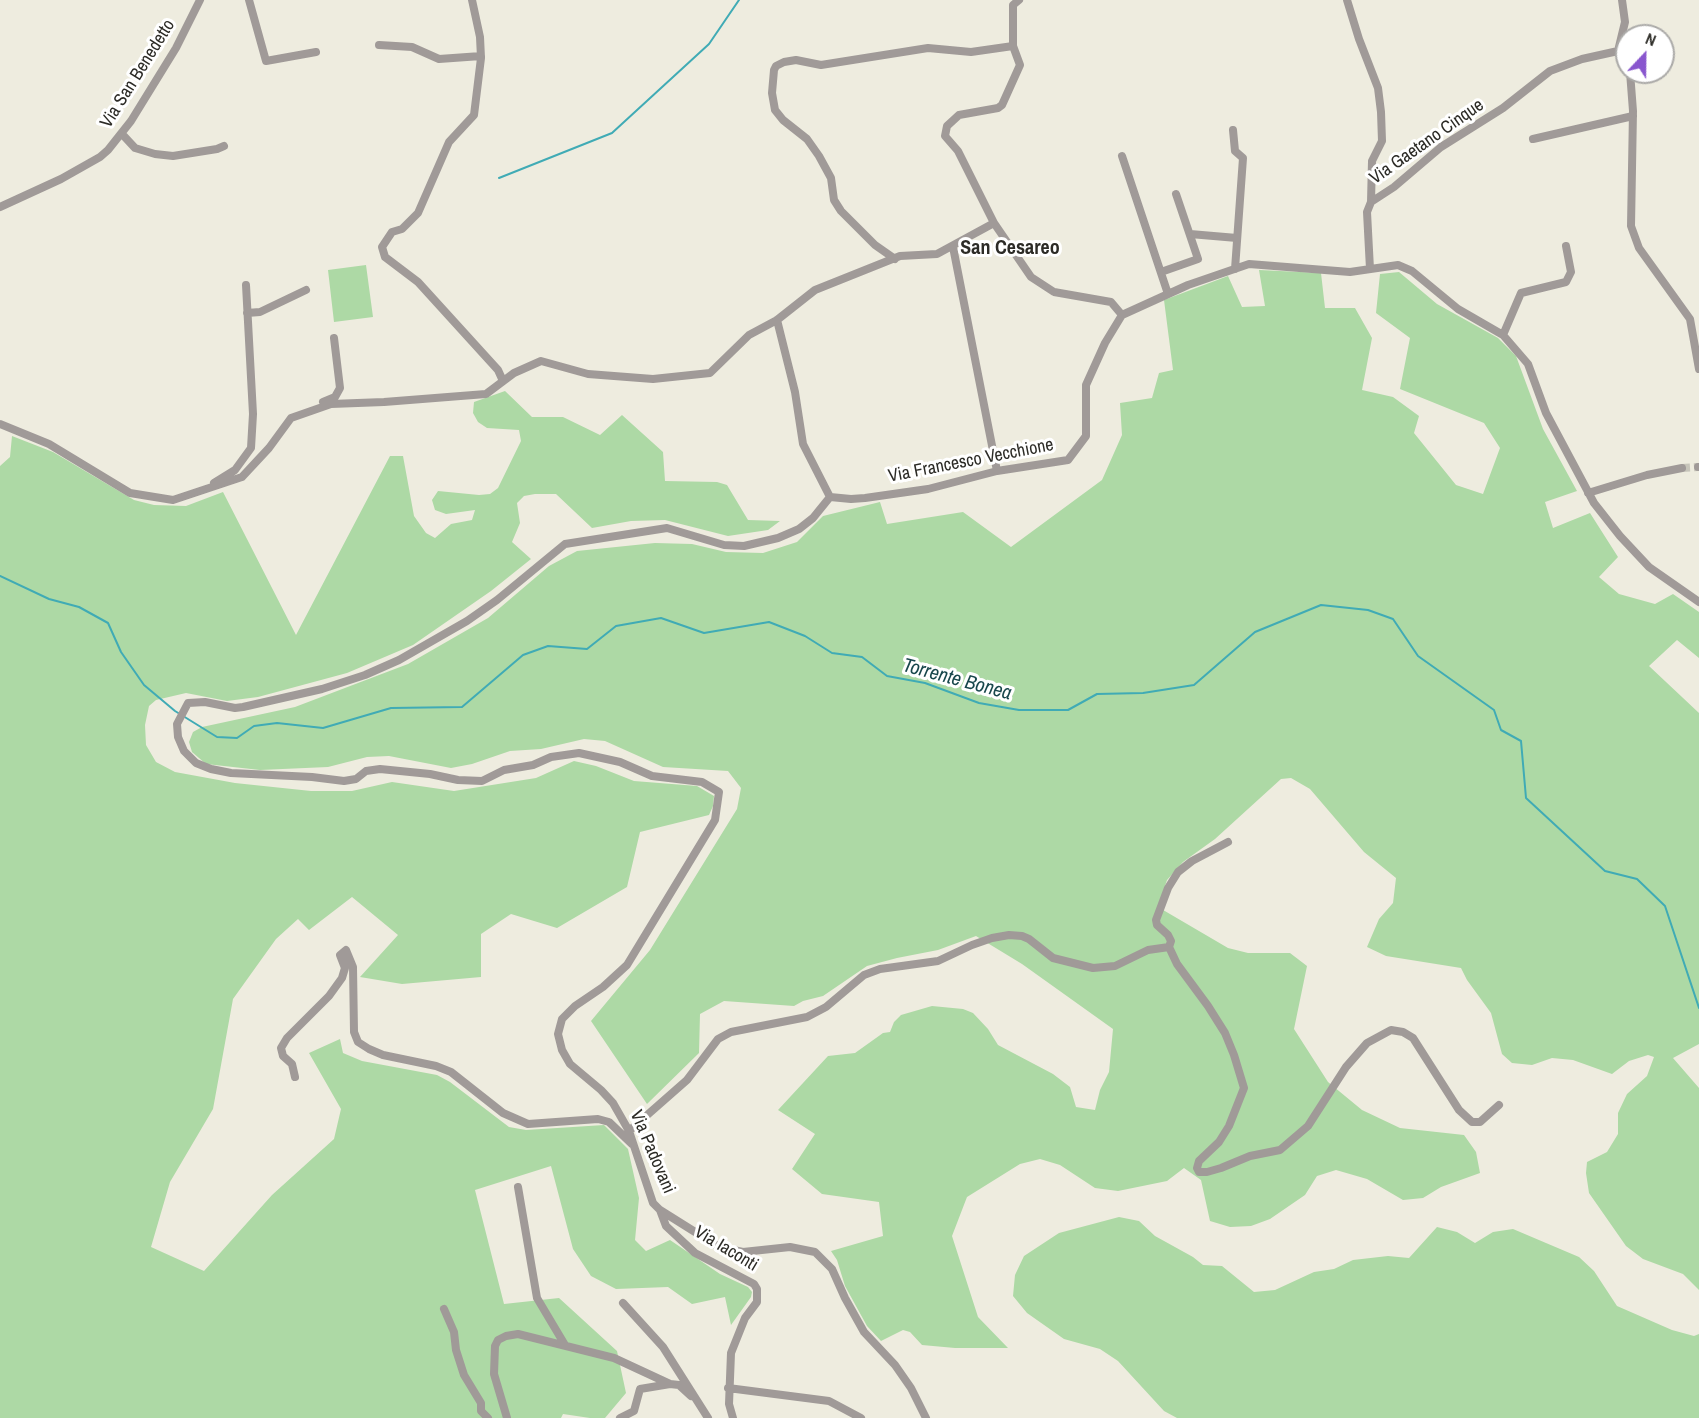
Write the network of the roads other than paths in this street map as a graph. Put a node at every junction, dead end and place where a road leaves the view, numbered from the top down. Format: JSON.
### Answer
{"nodes":[{"id":1,"x":200,"y":0,"type":"edge"},
{"id":2,"x":249,"y":0,"type":"edge"},
{"id":3,"x":472,"y":0,"type":"edge"},
{"id":4,"x":1019,"y":0,"type":"edge"},
{"id":5,"x":1347,"y":0,"type":"edge"},
{"id":6,"x":1622,"y":0,"type":"edge"},
{"id":7,"x":1625,"y":24,"type":"edge"},
{"id":8,"x":379,"y":45,"type":"dead end"},
{"id":9,"x":1013,"y":46,"type":"junction"},
{"id":10,"x":316,"y":52,"type":"dead end"},
{"id":11,"x":1615,"y":52,"type":"edge"},
{"id":12,"x":481,"y":56,"type":"junction"},
{"id":13,"x":1631,"y":84,"type":"edge"},
{"id":14,"x":1633,"y":116,"type":"junction"},
{"id":15,"x":1233,"y":130,"type":"dead end"},
{"id":16,"x":122,"y":134,"type":"junction"},
{"id":17,"x":1533,"y":139,"type":"dead end"},
{"id":18,"x":224,"y":146,"type":"dead end"},
{"id":19,"x":1122,"y":156,"type":"dead end"},
{"id":20,"x":1176,"y":194,"type":"dead end"},
{"id":21,"x":1371,"y":202,"type":"junction"},
{"id":22,"x":0,"y":207,"type":"edge"},
{"id":23,"x":994,"y":223,"type":"junction"},
{"id":24,"x":1190,"y":234,"type":"junction"},
{"id":25,"x":1237,"y":238,"type":"junction"},
{"id":26,"x":953,"y":246,"type":"junction"},
{"id":27,"x":1566,"y":246,"type":"dead end"},
{"id":28,"x":895,"y":259,"type":"junction"},
{"id":29,"x":1235,"y":269,"type":"junction"},
{"id":30,"x":1370,"y":269,"type":"junction"},
{"id":31,"x":1161,"y":272,"type":"junction"},
{"id":32,"x":246,"y":285,"type":"dead end"},
{"id":33,"x":306,"y":290,"type":"dead end"},
{"id":34,"x":1168,"y":294,"type":"junction"},
{"id":35,"x":247,"y":313,"type":"junction"},
{"id":36,"x":1122,"y":315,"type":"junction"},
{"id":37,"x":777,"y":320,"type":"junction"},
{"id":38,"x":1503,"y":335,"type":"junction"},
{"id":39,"x":334,"y":338,"type":"dead end"},
{"id":40,"x":1699,"y":369,"type":"edge"},
{"id":41,"x":503,"y":381,"type":"junction"},
{"id":42,"x":307,"y":412,"type":"junction"},
{"id":43,"x":0,"y":424,"type":"edge"},
{"id":44,"x":1682,"y":468,"type":"tunnel mouth"},
{"id":45,"x":998,"y":471,"type":"junction"},
{"id":46,"x":201,"y":492,"type":"junction"},
{"id":47,"x":1588,"y":493,"type":"junction"},
{"id":48,"x":830,"y":496,"type":"junction"},
{"id":49,"x":1699,"y":602,"type":"edge"},
{"id":50,"x":1228,"y":842,"type":"dead end"},
{"id":51,"x":1169,"y":947,"type":"junction"},
{"id":52,"x":295,"y":1077,"type":"dead end"},
{"id":53,"x":1499,"y":1105,"type":"dead end"},
{"id":54,"x":629,"y":1131,"type":"junction"},
{"id":55,"x":634,"y":1145,"type":"junction"},
{"id":56,"x":518,"y":1187,"type":"dead end"},
{"id":57,"x":660,"y":1210,"type":"junction"},
{"id":58,"x":622,"y":1303,"type":"dead end"},
{"id":59,"x":444,"y":1309,"type":"dead end"},
{"id":60,"x":565,"y":1345,"type":"junction"},
{"id":61,"x":670,"y":1384,"type":"junction"},
{"id":62,"x":728,"y":1388,"type":"junction"},
{"id":63,"x":697,"y":1401,"type":"junction"},
{"id":64,"x":484,"y":1416,"type":"edge"},
{"id":65,"x":507,"y":1418,"type":"edge"},
{"id":66,"x":620,"y":1418,"type":"edge"},
{"id":67,"x":708,"y":1418,"type":"edge"},
{"id":68,"x":733,"y":1418,"type":"edge"},
{"id":69,"x":861,"y":1418,"type":"edge"},
{"id":70,"x":926,"y":1418,"type":"edge"}],
"edges":[{"from":1,"to":16,"type":"street","name":"Via San Benedetto"},
{"from":2,"to":10,"type":"street"},
{"from":3,"to":12,"type":"street"},
{"from":4,"to":9,"type":"street"},
{"from":5,"to":21,"type":"street"},
{"from":6,"to":7,"type":"street"},
{"from":8,"to":12,"type":"street"},
{"from":9,"to":23,"type":"street"},
{"from":9,"to":28,"type":"street"},
{"from":11,"to":21,"type":"street","name":"Via Gaetano Cinque"},
{"from":12,"to":41,"type":"street"},
{"from":13,"to":14,"type":"street"},
{"from":14,"to":17,"type":"street"},
{"from":14,"to":40,"type":"street"},
{"from":15,"to":25,"type":"street"},
{"from":16,"to":18,"type":"street"},
{"from":16,"to":22,"type":"street","name":"Via San Benedetto"},
{"from":19,"to":31,"type":"street"},
{"from":20,"to":24,"type":"street"},
{"from":21,"to":30,"type":"street","name":"Via Gaetano Cinque"},
{"from":23,"to":26,"type":"street"},
{"from":23,"to":36,"type":"street"},
{"from":24,"to":25,"type":"street"},
{"from":24,"to":31,"type":"street"},
{"from":25,"to":29,"type":"street"},
{"from":26,"to":28,"type":"street"},
{"from":26,"to":45,"type":"street"},
{"from":27,"to":38,"type":"street"},
{"from":28,"to":37,"type":"street"},
{"from":29,"to":30,"type":"street"},
{"from":29,"to":34,"type":"street"},
{"from":30,"to":38,"type":"street"},
{"from":31,"to":34,"type":"street"},
{"from":32,"to":35,"type":"street"},
{"from":33,"to":35,"type":"street"},
{"from":34,"to":36,"type":"street"},
{"from":35,"to":46,"type":"street"},
{"from":36,"to":45,"type":"street","name":"Via Francesco Vecchione"},
{"from":37,"to":41,"type":"street"},
{"from":37,"to":48,"type":"street"},
{"from":38,"to":47,"type":"street"},
{"from":39,"to":42,"type":"street"},
{"from":41,"to":42,"type":"street"},
{"from":42,"to":46,"type":"street"},
{"from":43,"to":46,"type":"street"},
{"from":44,"to":47,"type":"street"},
{"from":45,"to":48,"type":"street","name":"Via Francesco Vecchione"},
{"from":47,"to":49,"type":"street"},
{"from":48,"to":54,"type":"street","name":"Via Padovani"},
{"from":50,"to":51,"type":"street"},
{"from":51,"to":53,"type":"street"},
{"from":51,"to":54,"type":"street"},
{"from":52,"to":55,"type":"street"},
{"from":54,"to":55,"type":"street","name":"Via Padovani"},
{"from":55,"to":57,"type":"street","name":"Via Padovani"},
{"from":56,"to":60,"type":"street"},
{"from":57,"to":62,"type":"street","name":"Via Iaconti"},
{"from":57,"to":70,"type":"street","name":"Via Padovani"},
{"from":58,"to":63,"type":"street"},
{"from":59,"to":64,"type":"street"},
{"from":60,"to":61,"type":"street"},
{"from":60,"to":65,"type":"street"},
{"from":61,"to":63,"type":"street"},
{"from":61,"to":66,"type":"street"},
{"from":62,"to":68,"type":"street","name":"Via Iaconti"},
{"from":62,"to":69,"type":"street"},
{"from":63,"to":67,"type":"street"}]}
